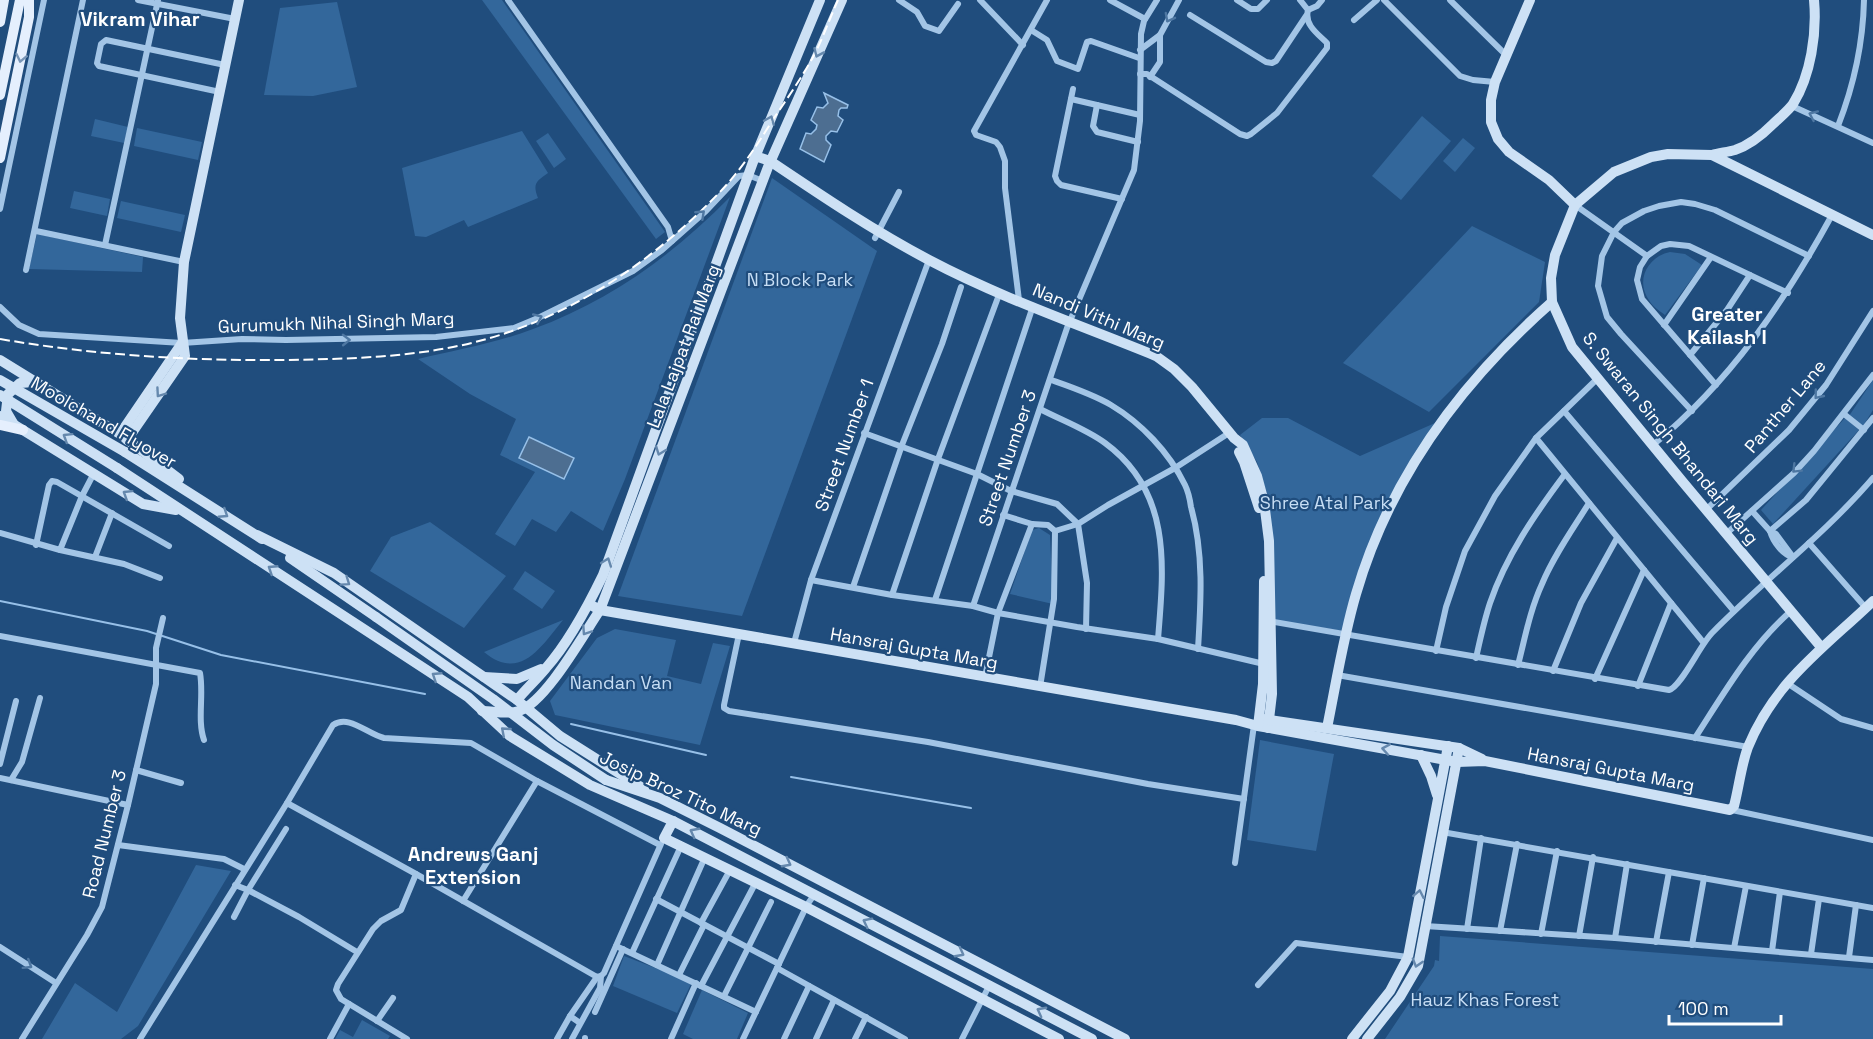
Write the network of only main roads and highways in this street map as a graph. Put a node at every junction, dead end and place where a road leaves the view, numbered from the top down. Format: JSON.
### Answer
{"nodes":[{"id":1,"x":4,"y":0,"type":"edge"},
{"id":2,"x":20,"y":0,"type":"edge"},
{"id":3,"x":29,"y":0,"type":"edge"},
{"id":4,"x":0,"y":22,"type":"edge"},
{"id":5,"x":0,"y":95,"type":"edge"},
{"id":6,"x":0,"y":158,"type":"edge"},
{"id":7,"x":0,"y":425,"type":"edge"},
{"id":8,"x":19,"y":428,"type":"road end"}],
"edges":[{"from":1,"to":4,"type":"main road"},
{"from":2,"to":5,"type":"main road"},
{"from":3,"to":6,"type":"main road","one_way":true},
{"from":7,"to":8,"type":"main road"}]}
